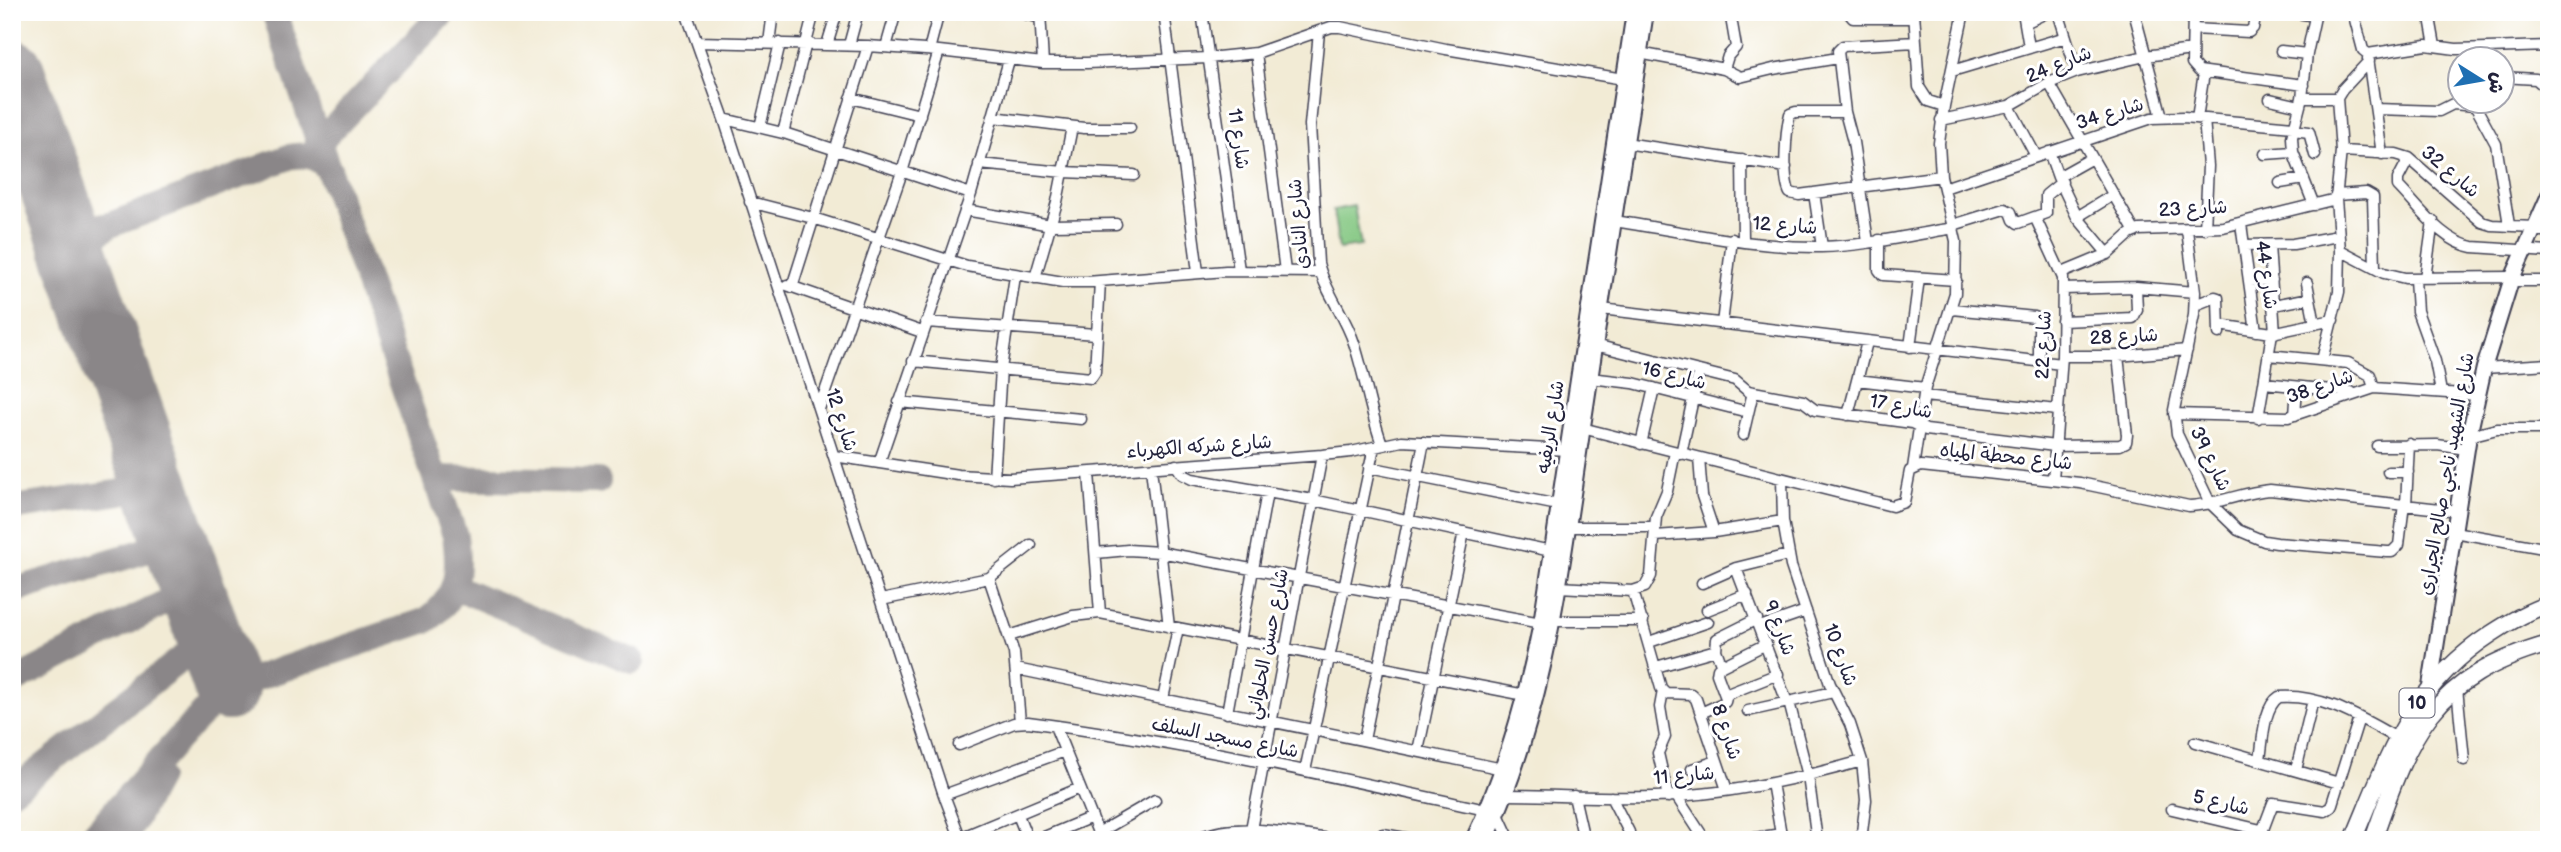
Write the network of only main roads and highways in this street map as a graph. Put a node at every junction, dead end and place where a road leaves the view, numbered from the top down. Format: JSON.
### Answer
{"nodes":[{"id":1,"x":2544,"y":610,"type":"edge"},
{"id":2,"x":2545,"y":648,"type":"edge"},
{"id":3,"x":2353,"y":840,"type":"edge"},
{"id":4,"x":2373,"y":840,"type":"edge"}],
"edges":[{"from":1,"to":3,"type":"main road","number":"10"},
{"from":2,"to":4,"type":"main road","number":"10"}]}
